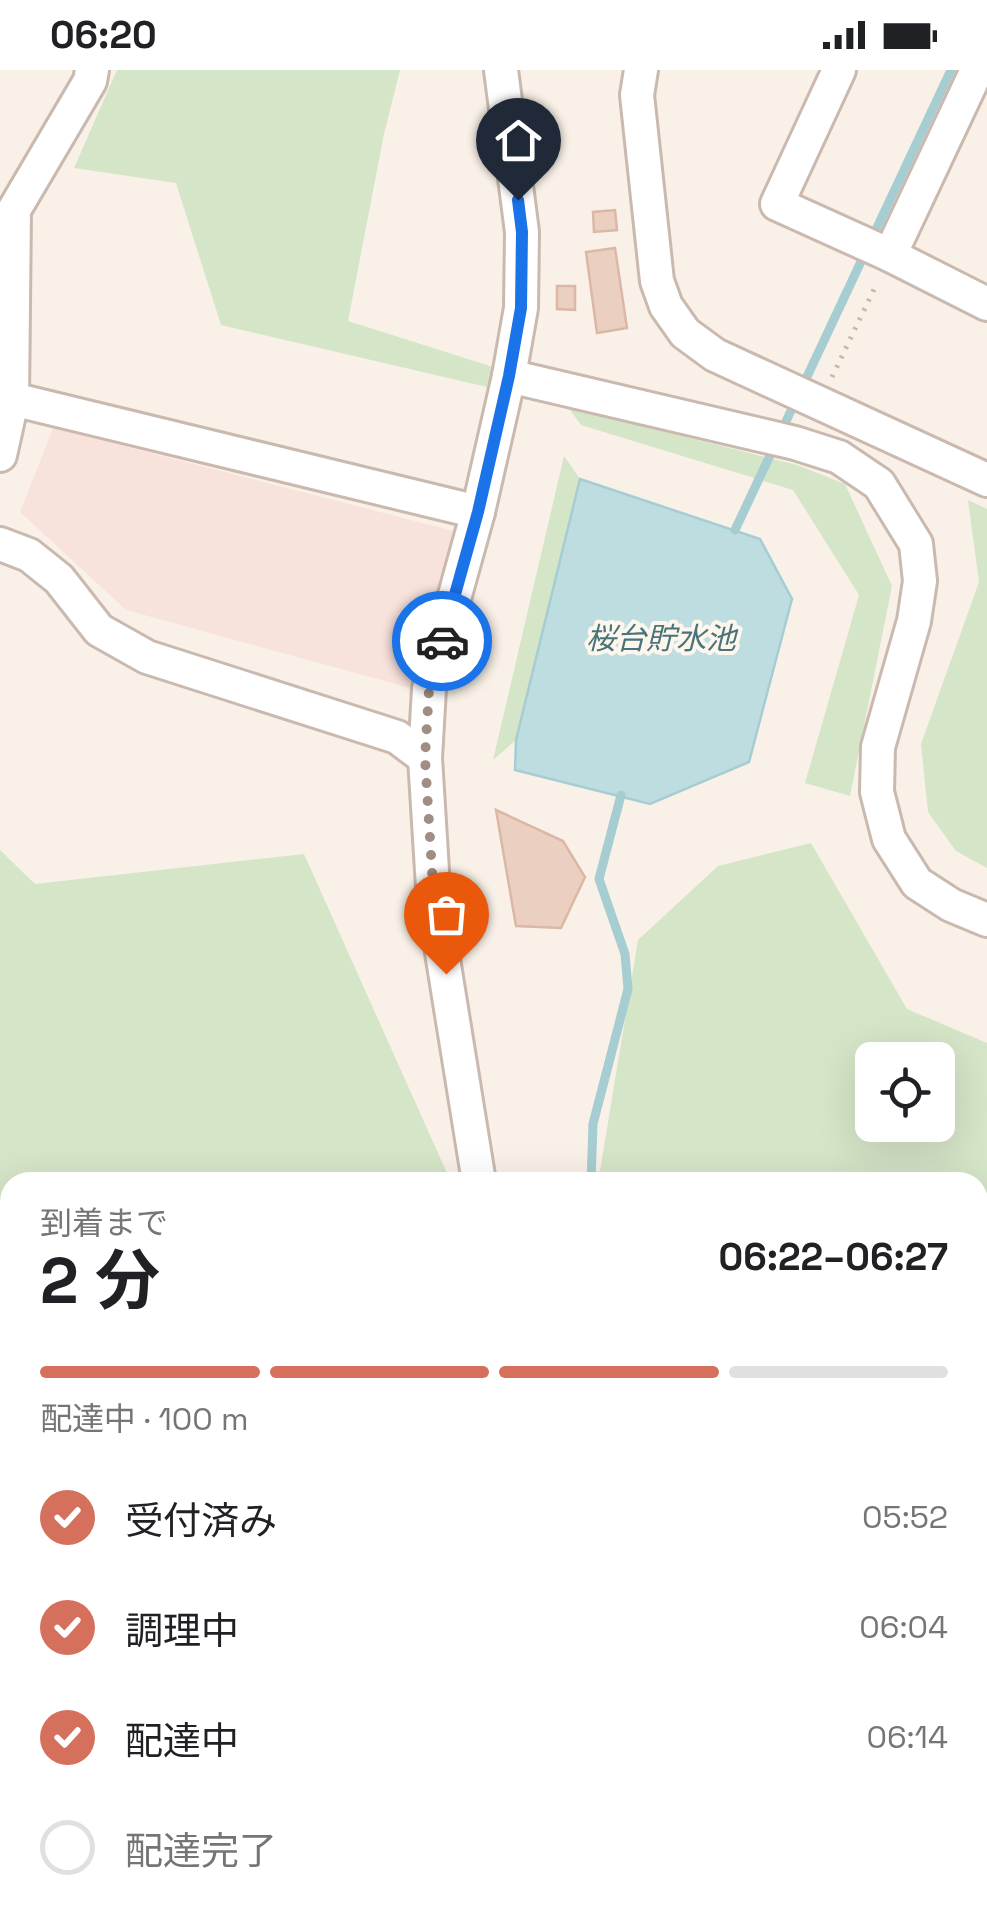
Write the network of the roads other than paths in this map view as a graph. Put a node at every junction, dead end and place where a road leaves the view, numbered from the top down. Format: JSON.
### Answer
{"nodes":[{"id":1,"x":92,"y":70,"type":"edge"},
{"id":2,"x":501,"y":70,"type":"edge"},
{"id":3,"x":641,"y":70,"type":"edge"},
{"id":4,"x":839,"y":70,"type":"edge"},
{"id":5,"x":977,"y":70,"type":"edge"},
{"id":6,"x":890,"y":255,"type":"junction"},
{"id":7,"x":987,"y":304,"type":"edge"},
{"id":8,"x":509,"y":376,"type":"junction"},
{"id":9,"x":6,"y":398,"type":"edge"},
{"id":10,"x":0,"y":456,"type":"edge"},
{"id":11,"x":987,"y":480,"type":"edge"},
{"id":12,"x":478,"y":512,"type":"junction"},
{"id":13,"x":0,"y":544,"type":"edge"},
{"id":14,"x":425,"y":758,"type":"junction"},
{"id":15,"x":987,"y":920,"type":"edge"},
{"id":16,"x":477,"y":1172,"type":"edge"}],
"edges":[{"from":1,"to":9,"type":"street"},
{"from":2,"to":8,"type":"street"},
{"from":3,"to":11,"type":"street"},
{"from":4,"to":6,"type":"street"},
{"from":5,"to":6,"type":"street"},
{"from":6,"to":7,"type":"street"},
{"from":8,"to":12,"type":"street"},
{"from":8,"to":15,"type":"street"},
{"from":9,"to":10,"type":"street"},
{"from":9,"to":12,"type":"street"},
{"from":12,"to":14,"type":"street"},
{"from":13,"to":14,"type":"street"},
{"from":14,"to":16,"type":"street"}]}
